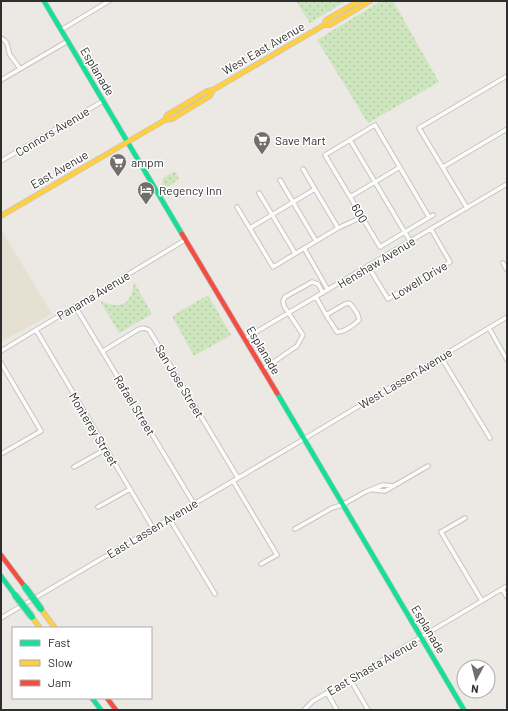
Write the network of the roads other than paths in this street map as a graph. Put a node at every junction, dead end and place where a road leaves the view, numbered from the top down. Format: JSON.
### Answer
{"nodes":[{"id":1,"x":44,"y":1,"type":"edge"},
{"id":2,"x":110,"y":1,"type":"edge"},
{"id":3,"x":359,"y":1,"type":"edge"},
{"id":4,"x":370,"y":1,"type":"edge"},
{"id":5,"x":324,"y":25,"type":"junction"},
{"id":6,"x":61,"y":30,"type":"junction"},
{"id":7,"x":1,"y":38,"type":"edge"},
{"id":8,"x":68,"y":41,"type":"junction"},
{"id":9,"x":20,"y":69,"type":"junction"},
{"id":10,"x":507,"y":76,"type":"edge"},
{"id":11,"x":1,"y":80,"type":"edge"},
{"id":12,"x":103,"y":101,"type":"junction"},
{"id":13,"x":507,"y":129,"type":"edge"},
{"id":14,"x":350,"y":140,"type":"junction"},
{"id":15,"x":127,"y":142,"type":"junction"},
{"id":16,"x":1,"y":161,"type":"edge"},
{"id":17,"x":400,"y":167,"type":"junction"},
{"id":18,"x":442,"y":167,"type":"junction"},
{"id":19,"x":303,"y":169,"type":"dead end"},
{"id":20,"x":280,"y":180,"type":"dead end"},
{"id":21,"x":375,"y":182,"type":"junction"},
{"id":22,"x":507,"y":184,"type":"edge"},
{"id":23,"x":315,"y":189,"type":"junction"},
{"id":24,"x":259,"y":193,"type":"dead end"},
{"id":25,"x":350,"y":197,"type":"junction"},
{"id":26,"x":293,"y":202,"type":"junction"},
{"id":27,"x":237,"y":207,"type":"dead end"},
{"id":28,"x":467,"y":208,"type":"junction"},
{"id":29,"x":271,"y":215,"type":"junction"},
{"id":30,"x":1,"y":216,"type":"edge"},
{"id":31,"x":362,"y":217,"type":"junction"},
{"id":32,"x":250,"y":228,"type":"junction"},
{"id":33,"x":338,"y":228,"type":"junction"},
{"id":34,"x":431,"y":229,"type":"junction"},
{"id":35,"x":404,"y":232,"type":"junction"},
{"id":36,"x":186,"y":240,"type":"junction"},
{"id":37,"x":316,"y":241,"type":"junction"},
{"id":38,"x":410,"y":241,"type":"junction"},
{"id":39,"x":304,"y":248,"type":"junction"},
{"id":40,"x":295,"y":254,"type":"junction"},
{"id":41,"x":503,"y":264,"type":"dead end"},
{"id":42,"x":368,"y":266,"type":"junction"},
{"id":43,"x":507,"y":270,"type":"edge"},
{"id":44,"x":328,"y":290,"type":"junction"},
{"id":45,"x":323,"y":293,"type":"junction"},
{"id":46,"x":316,"y":297,"type":"junction"},
{"id":47,"x":75,"y":306,"type":"junction"},
{"id":48,"x":289,"y":313,"type":"junction"},
{"id":49,"x":326,"y":315,"type":"junction"},
{"id":50,"x":507,"y":317,"type":"edge"},
{"id":51,"x":489,"y":328,"type":"junction"},
{"id":52,"x":36,"y":330,"type":"junction"},
{"id":53,"x":244,"y":339,"type":"junction"},
{"id":54,"x":1,"y":351,"type":"edge"},
{"id":55,"x":103,"y":351,"type":"junction"},
{"id":56,"x":441,"y":357,"type":"junction"},
{"id":57,"x":507,"y":360,"type":"edge"},
{"id":58,"x":1,"y":364,"type":"edge"},
{"id":59,"x":262,"y":370,"type":"junction"},
{"id":60,"x":490,"y":438,"type":"dead end"},
{"id":61,"x":304,"y":439,"type":"junction"},
{"id":62,"x":106,"y":449,"type":"junction"},
{"id":63,"x":1,"y":454,"type":"edge"},
{"id":64,"x":428,"y":466,"type":"dead end"},
{"id":65,"x":74,"y":467,"type":"dead end"},
{"id":66,"x":238,"y":478,"type":"junction"},
{"id":67,"x":233,"y":481,"type":"junction"},
{"id":68,"x":384,"y":485,"type":"junction"},
{"id":69,"x":394,"y":486,"type":"junction"},
{"id":70,"x":130,"y":489,"type":"junction"},
{"id":71,"x":373,"y":490,"type":"junction"},
{"id":72,"x":384,"y":491,"type":"junction"},
{"id":73,"x":194,"y":504,"type":"junction"},
{"id":74,"x":342,"y":505,"type":"junction"},
{"id":75,"x":98,"y":507,"type":"dead end"},
{"id":76,"x":169,"y":518,"type":"junction"},
{"id":77,"x":464,"y":518,"type":"dead end"},
{"id":78,"x":153,"y":528,"type":"junction"},
{"id":79,"x":295,"y":529,"type":"dead end"},
{"id":80,"x":1,"y":555,"type":"edge"},
{"id":81,"x":262,"y":564,"type":"dead end"},
{"id":82,"x":1,"y":576,"type":"edge"},
{"id":83,"x":507,"y":586,"type":"edge"},
{"id":84,"x":502,"y":589,"type":"junction"},
{"id":85,"x":215,"y":594,"type":"dead end"},
{"id":86,"x":507,"y":597,"type":"edge"},
{"id":87,"x":482,"y":601,"type":"junction"},
{"id":88,"x":1,"y":618,"type":"edge"},
{"id":89,"x":39,"y":627,"type":"edge"},
{"id":90,"x":54,"y":627,"type":"edge"},
{"id":91,"x":421,"y":637,"type":"junction"},
{"id":92,"x":350,"y":679,"type":"junction"},
{"id":93,"x":327,"y":693,"type":"junction"},
{"id":94,"x":93,"y":699,"type":"edge"},
{"id":95,"x":108,"y":699,"type":"edge"},
{"id":96,"x":101,"y":710,"type":"edge"},
{"id":97,"x":116,"y":710,"type":"edge"},
{"id":98,"x":304,"y":710,"type":"edge"},
{"id":99,"x":337,"y":710,"type":"edge"},
{"id":100,"x":368,"y":710,"type":"edge"},
{"id":101,"x":464,"y":710,"type":"edge"}],
"edges":[{"from":1,"to":6,"type":"main road","name":"Esplanade"},
{"from":2,"to":6,"type":"street"},
{"from":3,"to":5,"type":"main road","name":"West East Avenue"},
{"from":4,"to":5,"type":"main road","name":"West East Avenue"},
{"from":5,"to":15,"type":"main road","name":"West East Avenue"},
{"from":6,"to":8,"type":"main road","name":"Esplanade"},
{"from":7,"to":9,"type":"street"},
{"from":8,"to":9,"type":"street"},
{"from":8,"to":12,"type":"main road","name":"Esplanade"},
{"from":9,"to":11,"type":"street"},
{"from":10,"to":18,"type":"street"},
{"from":12,"to":15,"type":"main road","name":"Esplanade"},
{"from":12,"to":16,"type":"street","name":"Connors Avenue"},
{"from":13,"to":18,"type":"street"},
{"from":14,"to":17,"type":"street"},
{"from":14,"to":21,"type":"street"},
{"from":14,"to":25,"type":"street","name":"600"},
{"from":15,"to":30,"type":"main road","name":"East Avenue"},
{"from":15,"to":36,"type":"main road","name":"Esplanade"},
{"from":17,"to":21,"type":"street"},
{"from":17,"to":35,"type":"street","name":"600"},
{"from":18,"to":28,"type":"street"},
{"from":19,"to":23,"type":"street"},
{"from":20,"to":26,"type":"street"},
{"from":21,"to":25,"type":"street"},
{"from":21,"to":35,"type":"street"},
{"from":22,"to":28,"type":"street","name":"Henshaw Avenue"},
{"from":23,"to":26,"type":"street"},
{"from":23,"to":33,"type":"street"},
{"from":24,"to":29,"type":"street"},
{"from":25,"to":31,"type":"street","name":"600"},
{"from":26,"to":29,"type":"street"},
{"from":26,"to":37,"type":"street"},
{"from":27,"to":32,"type":"street"},
{"from":28,"to":34,"type":"street","name":"Henshaw Avenue"},
{"from":29,"to":32,"type":"street"},
{"from":29,"to":40,"type":"street"},
{"from":31,"to":33,"type":"street"},
{"from":31,"to":35,"type":"street","name":"600"},
{"from":32,"to":40,"type":"street"},
{"from":33,"to":37,"type":"street"},
{"from":34,"to":38,"type":"street","name":"Henshaw Avenue"},
{"from":34,"to":42,"type":"street","name":"Lowell Drive"},
{"from":35,"to":38,"type":"street"},
{"from":36,"to":47,"type":"street","name":"Panama Avenue"},
{"from":36,"to":53,"type":"main road","name":"Esplanade"},
{"from":37,"to":39,"type":"street"},
{"from":38,"to":42,"type":"street","name":"Henshaw Avenue"},
{"from":39,"to":40,"type":"street"},
{"from":39,"to":44,"type":"street"},
{"from":41,"to":43,"type":"street"},
{"from":42,"to":44,"type":"street","name":"Henshaw Avenue"},
{"from":44,"to":45,"type":"street","name":"Henshaw Avenue"},
{"from":45,"to":46,"type":"street","name":"Henshaw Avenue"},
{"from":45,"to":48,"type":"street"},
{"from":46,"to":48,"type":"street","name":"Henshaw Avenue"},
{"from":46,"to":49,"type":"street"},
{"from":47,"to":52,"type":"street","name":"Panama Avenue"},
{"from":47,"to":55,"type":"street","name":"Rafael Street"},
{"from":48,"to":53,"type":"street","name":"Henshaw Avenue"},
{"from":48,"to":59,"type":"street"},
{"from":49,"to":49,"type":"street"},
{"from":50,"to":51,"type":"street","name":"West Lassen Avenue"},
{"from":51,"to":56,"type":"street","name":"West Lassen Avenue"},
{"from":51,"to":57,"type":"street"},
{"from":52,"to":54,"type":"street","name":"Panama Avenue"},
{"from":52,"to":62,"type":"street","name":"Monterey Street"},
{"from":53,"to":59,"type":"main road","name":"Esplanade"},
{"from":55,"to":66,"type":"street","name":"San Jose Street"},
{"from":55,"to":73,"type":"street","name":"Rafael Street"},
{"from":56,"to":60,"type":"street"},
{"from":56,"to":61,"type":"street","name":"West Lassen Avenue"},
{"from":58,"to":63,"type":"street"},
{"from":59,"to":61,"type":"main road","name":"Esplanade"},
{"from":61,"to":66,"type":"street","name":"East Lassen Avenue"},
{"from":61,"to":74,"type":"main road","name":"Esplanade"},
{"from":62,"to":65,"type":"street"},
{"from":62,"to":70,"type":"street","name":"Monterey Street"},
{"from":64,"to":69,"type":"street"},
{"from":66,"to":67,"type":"street","name":"East Lassen Avenue"},
{"from":67,"to":73,"type":"street","name":"East Lassen Avenue"},
{"from":67,"to":81,"type":"street"},
{"from":68,"to":69,"type":"street"},
{"from":68,"to":71,"type":"street"},
{"from":68,"to":72,"type":"street"},
{"from":69,"to":72,"type":"street"},
{"from":70,"to":75,"type":"street"},
{"from":70,"to":78,"type":"street","name":"Monterey Street"},
{"from":71,"to":72,"type":"street"},
{"from":71,"to":74,"type":"street"},
{"from":73,"to":76,"type":"street","name":"East Lassen Avenue"},
{"from":74,"to":79,"type":"street"},
{"from":74,"to":91,"type":"main road","name":"Esplanade"},
{"from":76,"to":78,"type":"street","name":"East Lassen Avenue"},
{"from":76,"to":85,"type":"street"},
{"from":77,"to":87,"type":"street"},
{"from":78,"to":88,"type":"street","name":"East Lassen Avenue"},
{"from":80,"to":90,"type":"main road","bridge":true},
{"from":82,"to":89,"type":"main road","bridge":true},
{"from":83,"to":84,"type":"street","name":"East Shasta Avenue"},
{"from":84,"to":86,"type":"street"},
{"from":84,"to":87,"type":"street","name":"East Shasta Avenue"},
{"from":87,"to":91,"type":"street","name":"East Shasta Avenue"},
{"from":91,"to":92,"type":"street","name":"East Shasta Avenue"},
{"from":91,"to":101,"type":"main road","name":"Esplanade"},
{"from":92,"to":93,"type":"street","name":"East Shasta Avenue"},
{"from":92,"to":100,"type":"street"},
{"from":93,"to":98,"type":"street","name":"East Shasta Avenue"},
{"from":93,"to":99,"type":"street"},
{"from":94,"to":96,"type":"main road"},
{"from":95,"to":97,"type":"main road"}]}
